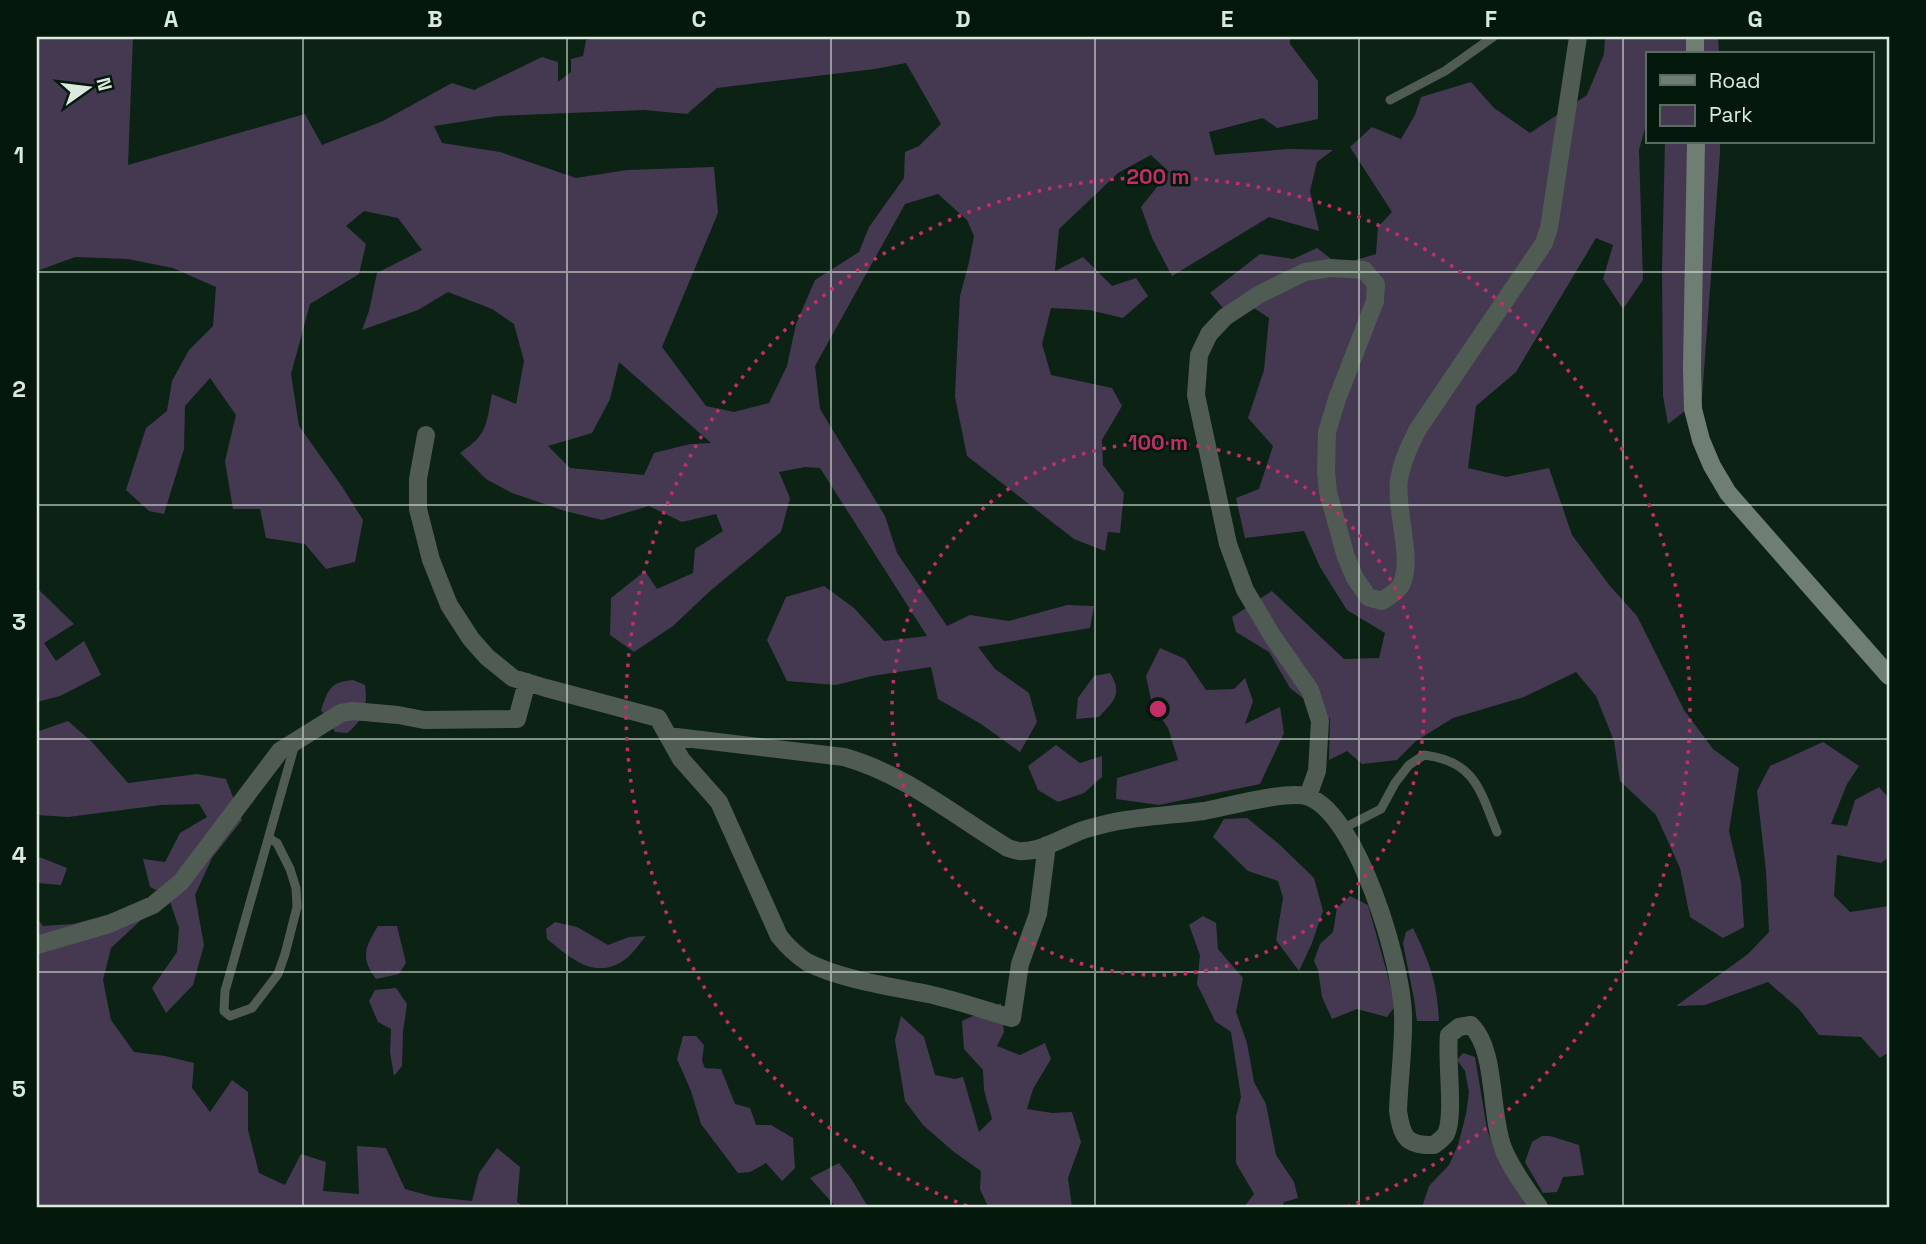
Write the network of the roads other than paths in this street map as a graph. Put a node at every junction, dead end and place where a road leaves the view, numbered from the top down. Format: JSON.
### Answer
{"nodes":[{"id":1,"x":1493,"y":37,"type":"edge"},
{"id":2,"x":1578,"y":37,"type":"edge"},
{"id":3,"x":1390,"y":100,"type":"dead end"},
{"id":4,"x":1696,"y":144,"type":"edge"},
{"id":5,"x":426,"y":435,"type":"dead end"},
{"id":6,"x":1889,"y":676,"type":"edge"},
{"id":7,"x":527,"y":682,"type":"junction"},
{"id":8,"x":668,"y":736,"type":"junction"},
{"id":9,"x":296,"y":741,"type":"junction"},
{"id":10,"x":1308,"y":796,"type":"junction"},
{"id":11,"x":1342,"y":829,"type":"junction"},
{"id":12,"x":1496,"y":832,"type":"dead end"},
{"id":13,"x":269,"y":838,"type":"junction"},
{"id":14,"x":1047,"y":845,"type":"junction"},
{"id":15,"x":37,"y":945,"type":"edge"},
{"id":16,"x":1539,"y":1207,"type":"edge"}],
"edges":[{"from":1,"to":3,"type":"lane"},
{"from":2,"to":10,"type":"street"},
{"from":4,"to":6,"type":"main road"},
{"from":5,"to":7,"type":"street"},
{"from":7,"to":8,"type":"street"},
{"from":7,"to":9,"type":"street"},
{"from":8,"to":14,"type":"street"},
{"from":8,"to":14,"type":"street"},
{"from":9,"to":13,"type":"lane"},
{"from":9,"to":15,"type":"street"},
{"from":10,"to":11,"type":"street"},
{"from":10,"to":14,"type":"street"},
{"from":11,"to":12,"type":"lane"},
{"from":11,"to":16,"type":"street"},
{"from":13,"to":13,"type":"lane"}]}
